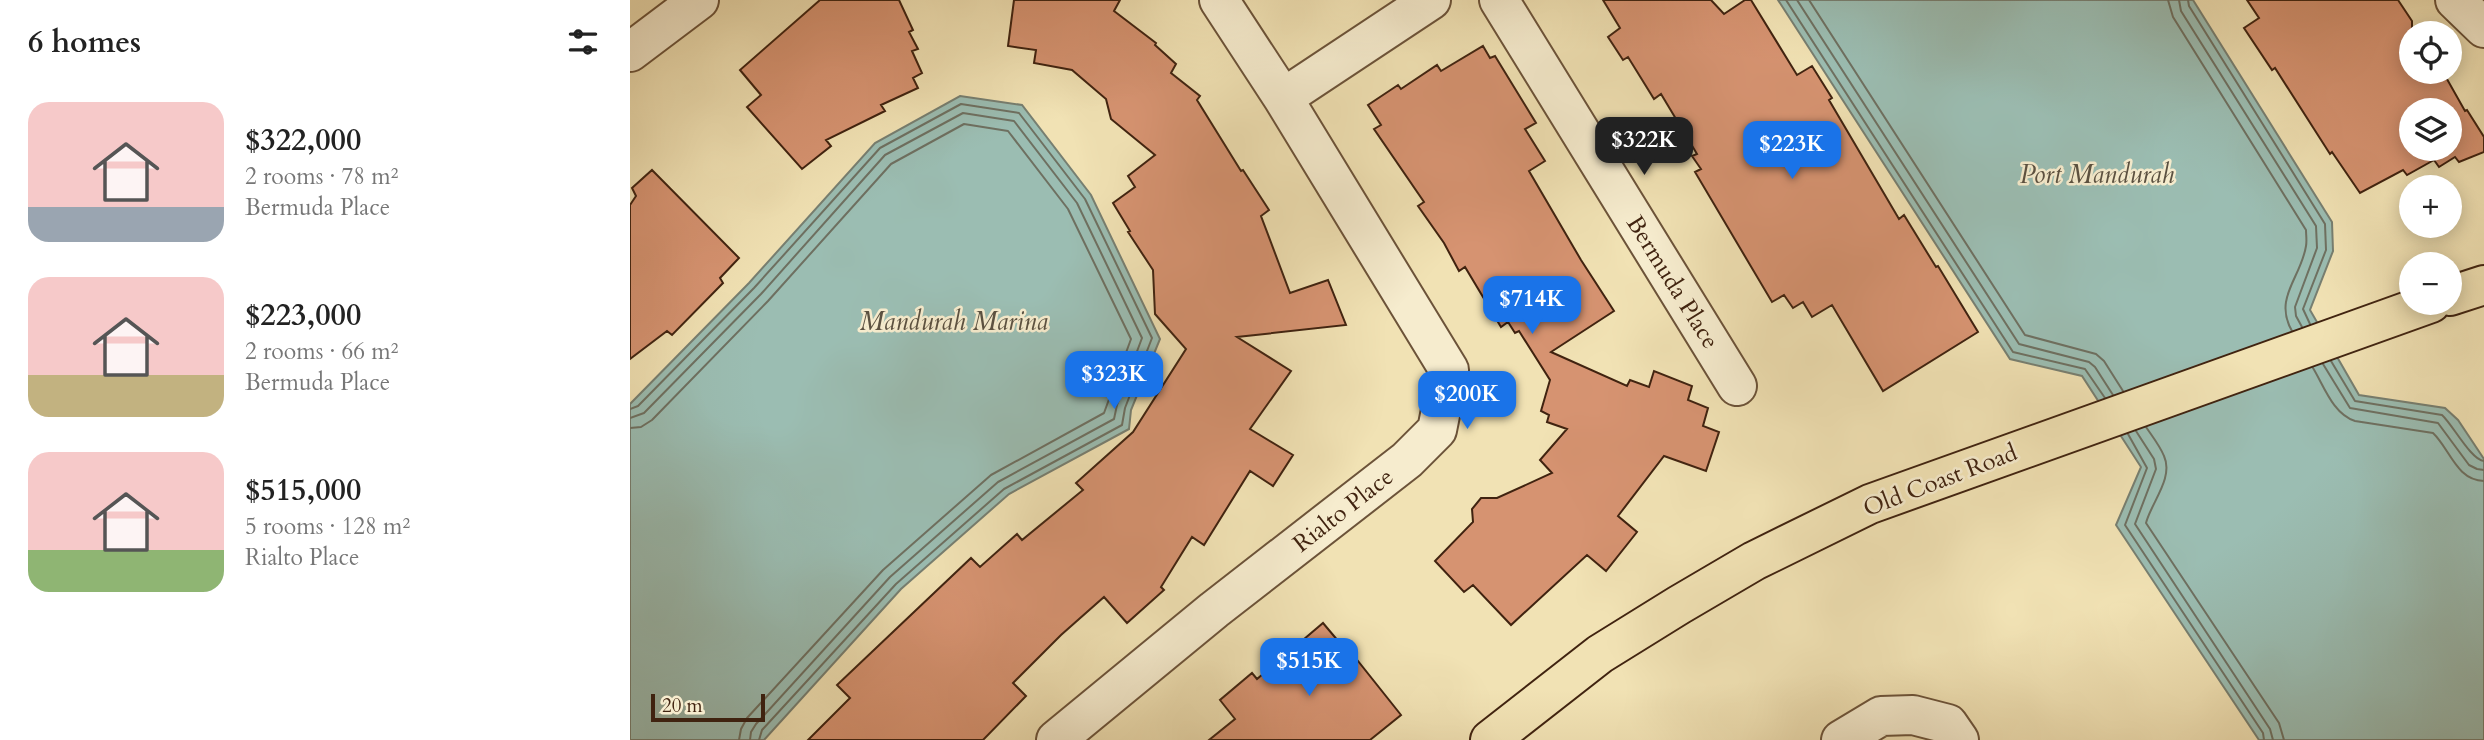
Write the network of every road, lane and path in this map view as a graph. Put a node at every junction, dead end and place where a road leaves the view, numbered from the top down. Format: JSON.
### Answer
{"nodes":[{"id":1,"x":699,"y":0,"type":"edge"},
{"id":2,"x":1219,"y":0,"type":"edge"},
{"id":3,"x":1431,"y":0,"type":"edge"},
{"id":4,"x":1499,"y":0,"type":"edge"},
{"id":5,"x":2455,"y":0,"type":"edge"},
{"id":6,"x":2484,"y":28,"type":"edge"},
{"id":7,"x":630,"y":52,"type":"edge"},
{"id":8,"x":1283,"y":98,"type":"junction"},
{"id":9,"x":2484,"y":285,"type":"edge"},
{"id":10,"x":2462,"y":292,"type":"edge"},
{"id":11,"x":2399,"y":314,"type":"edge"},
{"id":12,"x":1737,"y":386,"type":"dead end"},
{"id":13,"x":1056,"y":740,"type":"edge"},
{"id":14,"x":1490,"y":740,"type":"edge"},
{"id":15,"x":1842,"y":740,"type":"edge"},
{"id":16,"x":1959,"y":740,"type":"edge"}],
"edges":[{"from":1,"to":7,"type":"street"},
{"from":2,"to":8,"type":"street","name":"Rialto Place"},
{"from":3,"to":8,"type":"street"},
{"from":4,"to":12,"type":"street","name":"Bermuda Place"},
{"from":5,"to":6,"type":"street"},
{"from":8,"to":13,"type":"street","name":"Rialto Place"},
{"from":9,"to":10,"type":"main road"},
{"from":11,"to":14,"type":"main road","name":"Old Coast Road"},
{"from":15,"to":16,"type":"street"}]}
